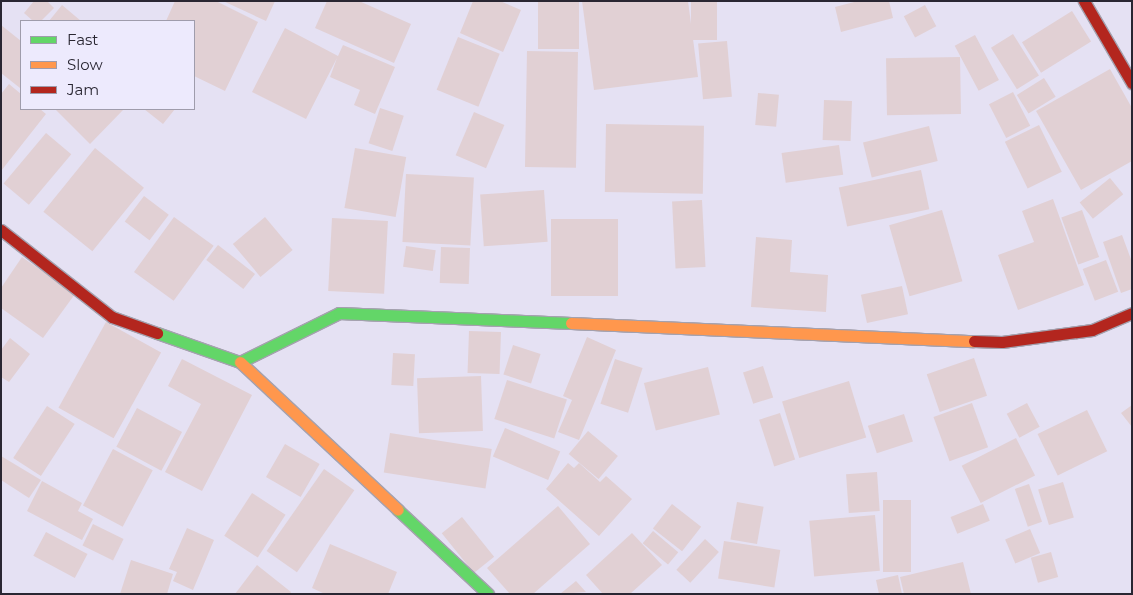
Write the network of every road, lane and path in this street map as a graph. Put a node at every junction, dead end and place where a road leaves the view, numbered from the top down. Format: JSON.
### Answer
{"nodes":[{"id":1,"x":1084,"y":1,"type":"edge"},
{"id":2,"x":1132,"y":83,"type":"edge"},
{"id":3,"x":1,"y":230,"type":"edge"},
{"id":4,"x":1132,"y":313,"type":"edge"},
{"id":5,"x":240,"y":362,"type":"junction"},
{"id":6,"x":488,"y":594,"type":"edge"}],
"edges":[{"from":1,"to":2,"type":"street"},
{"from":3,"to":5,"type":"street"},
{"from":4,"to":5,"type":"street"},
{"from":5,"to":6,"type":"street"}]}
